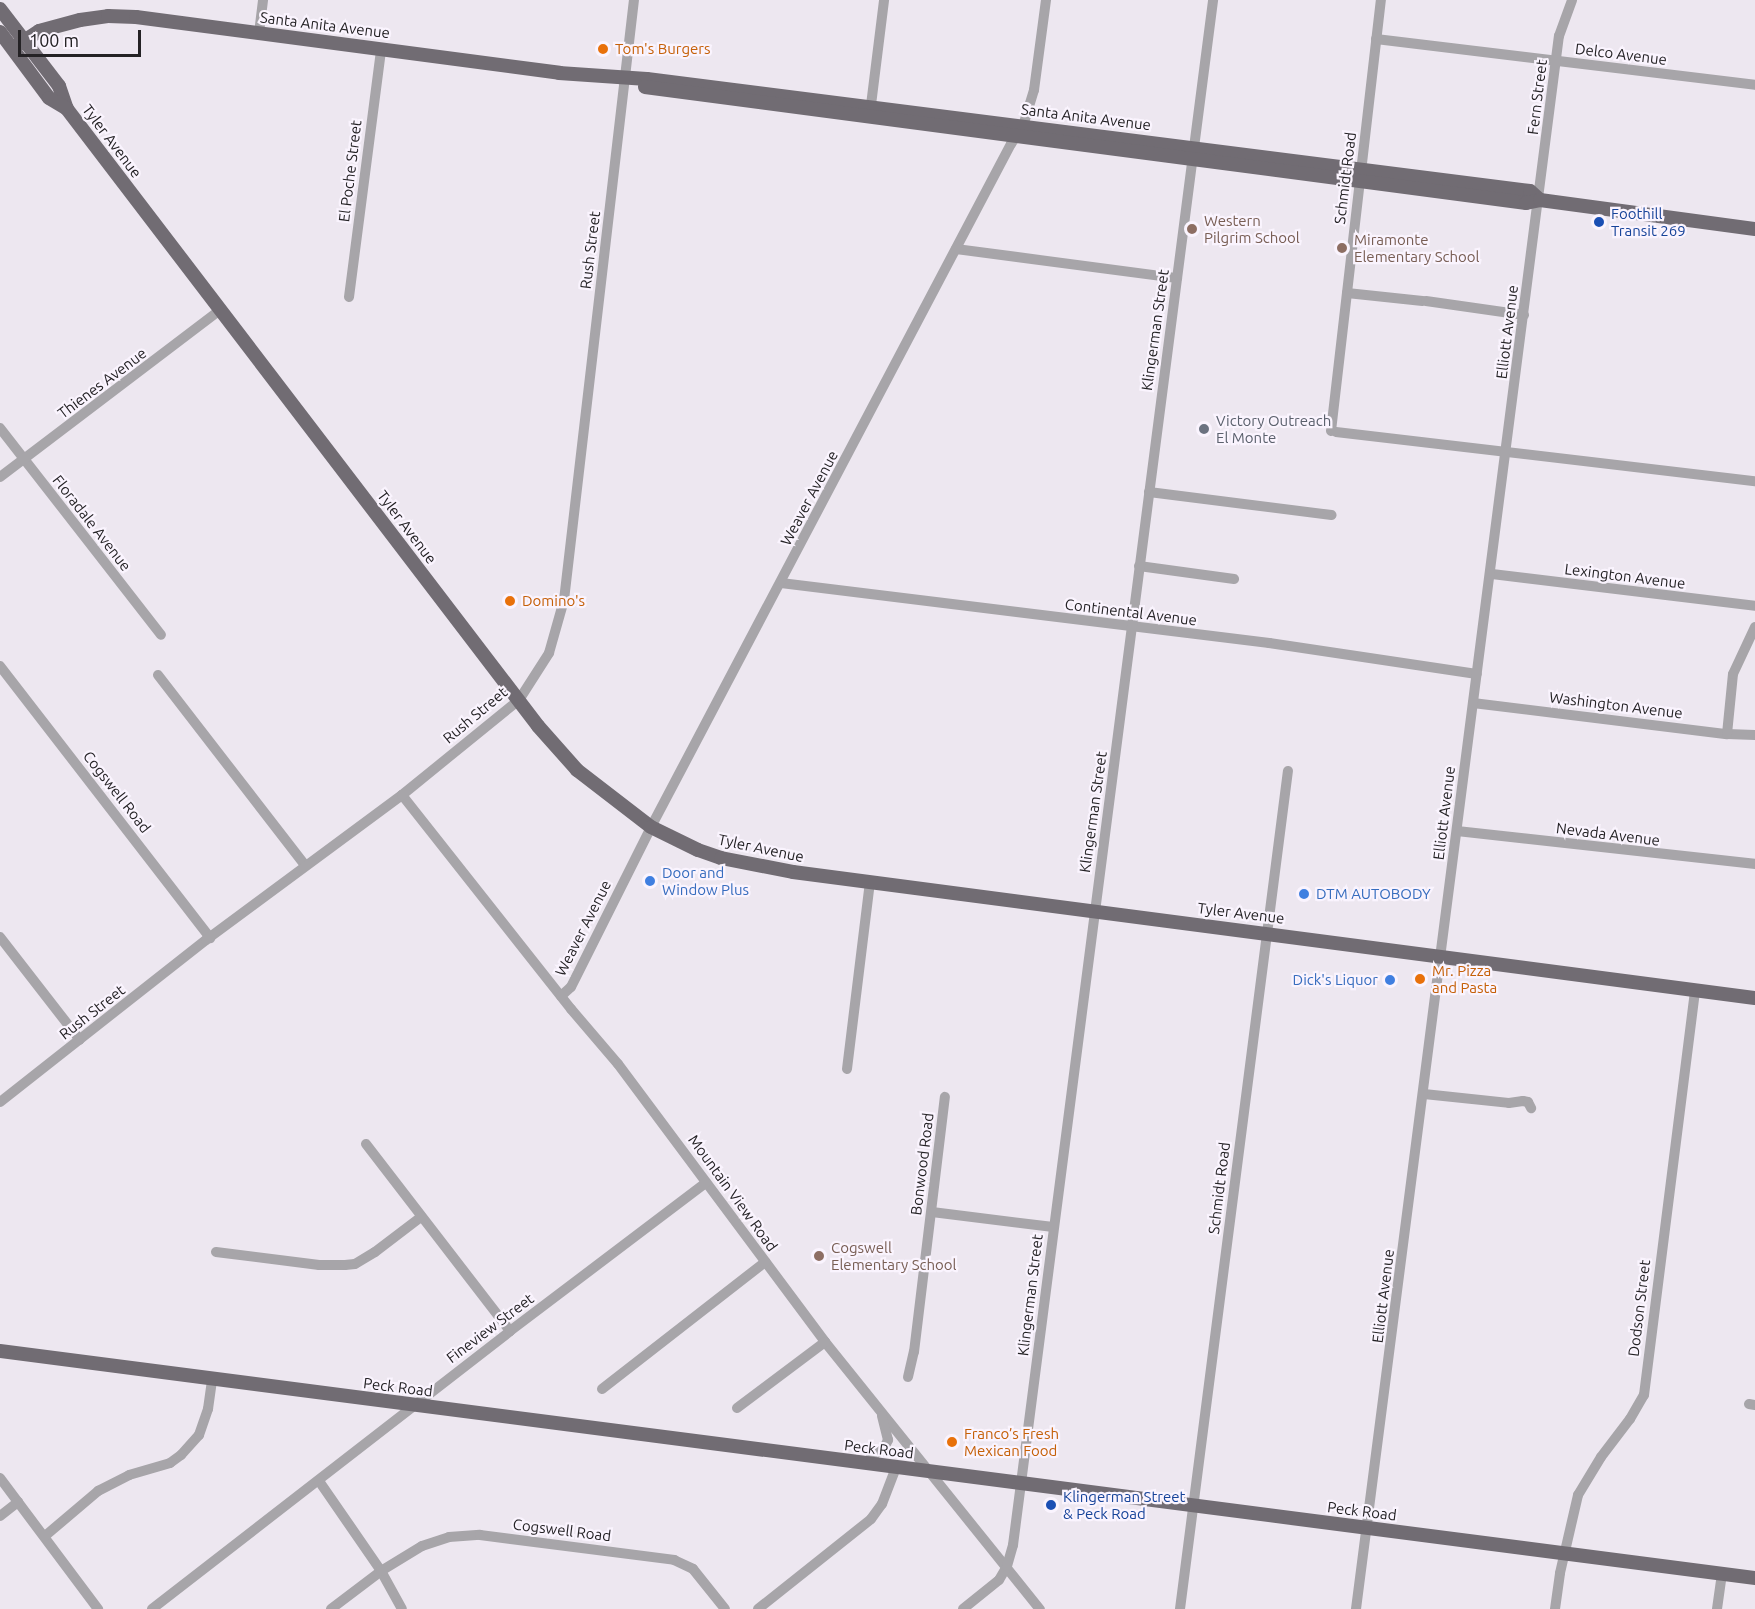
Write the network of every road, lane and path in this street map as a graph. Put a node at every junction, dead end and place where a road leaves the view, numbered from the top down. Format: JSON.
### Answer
{"nodes":[{"id":1,"x":263,"y":0,"type":"edge"},
{"id":2,"x":634,"y":0,"type":"edge"},
{"id":3,"x":884,"y":0,"type":"edge"},
{"id":4,"x":1046,"y":0,"type":"edge"},
{"id":5,"x":1213,"y":0,"type":"edge"},
{"id":6,"x":1381,"y":0,"type":"edge"},
{"id":7,"x":1572,"y":0,"type":"edge"},
{"id":8,"x":0,"y":9,"type":"edge"},
{"id":9,"x":0,"y":32,"type":"edge"},
{"id":10,"x":259,"y":33,"type":"junction"},
{"id":11,"x":1376,"y":39,"type":"junction"},
{"id":12,"x":25,"y":41,"type":"junction"},
{"id":13,"x":13,"y":48,"type":"junction"},
{"id":14,"x":381,"y":49,"type":"junction"},
{"id":15,"x":1556,"y":61,"type":"junction"},
{"id":16,"x":625,"y":79,"type":"junction"},
{"id":17,"x":1755,"y":85,"type":"edge"},
{"id":18,"x":67,"y":109,"type":"junction"},
{"id":19,"x":871,"y":111,"type":"junction"},
{"id":20,"x":1020,"y":131,"type":"junction"},
{"id":21,"x":1194,"y":153,"type":"junction"},
{"id":22,"x":1360,"y":175,"type":"junction"},
{"id":23,"x":1540,"y":200,"type":"junction"},
{"id":24,"x":1755,"y":229,"type":"edge"},
{"id":25,"x":956,"y":249,"type":"junction"},
{"id":26,"x":1177,"y":278,"type":"junction"},
{"id":27,"x":1347,"y":293,"type":"junction"},
{"id":28,"x":349,"y":297,"type":"dead end"},
{"id":29,"x":220,"y":310,"type":"junction"},
{"id":30,"x":1524,"y":315,"type":"junction"},
{"id":31,"x":0,"y":428,"type":"edge"},
{"id":32,"x":1507,"y":451,"type":"junction"},
{"id":33,"x":23,"y":459,"type":"junction"},
{"id":34,"x":0,"y":477,"type":"edge"},
{"id":35,"x":1755,"y":481,"type":"edge"},
{"id":36,"x":1149,"y":492,"type":"junction"},
{"id":37,"x":1332,"y":516,"type":"dead end"},
{"id":38,"x":1139,"y":566,"type":"junction"},
{"id":39,"x":1492,"y":574,"type":"junction"},
{"id":40,"x":1234,"y":579,"type":"dead end"},
{"id":41,"x":781,"y":583,"type":"junction"},
{"id":42,"x":1755,"y":606,"type":"edge"},
{"id":43,"x":1755,"y":627,"type":"edge"},
{"id":44,"x":1131,"y":628,"type":"junction"},
{"id":45,"x":161,"y":635,"type":"dead end"},
{"id":46,"x":0,"y":666,"type":"edge"},
{"id":47,"x":1477,"y":674,"type":"junction"},
{"id":48,"x":158,"y":675,"type":"dead end"},
{"id":49,"x":519,"y":699,"type":"junction"},
{"id":50,"x":1473,"y":703,"type":"junction"},
{"id":51,"x":1727,"y":734,"type":"junction"},
{"id":52,"x":1755,"y":735,"type":"edge"},
{"id":53,"x":1288,"y":771,"type":"dead end"},
{"id":54,"x":402,"y":795,"type":"junction"},
{"id":55,"x":651,"y":827,"type":"junction"},
{"id":56,"x":1457,"y":831,"type":"junction"},
{"id":57,"x":1755,"y":864,"type":"edge"},
{"id":58,"x":305,"y":865,"type":"junction"},
{"id":59,"x":870,"y":883,"type":"junction"},
{"id":60,"x":1095,"y":911,"type":"junction"},
{"id":61,"x":1267,"y":933,"type":"junction"},
{"id":62,"x":0,"y":937,"type":"edge"},
{"id":63,"x":210,"y":938,"type":"junction"},
{"id":64,"x":1440,"y":958,"type":"junction"},
{"id":65,"x":1695,"y":991,"type":"junction"},
{"id":66,"x":561,"y":996,"type":"junction"},
{"id":67,"x":1755,"y":998,"type":"edge"},
{"id":68,"x":80,"y":1040,"type":"junction"},
{"id":69,"x":847,"y":1069,"type":"dead end"},
{"id":70,"x":1424,"y":1094,"type":"junction"},
{"id":71,"x":945,"y":1097,"type":"dead end"},
{"id":72,"x":0,"y":1102,"type":"edge"},
{"id":73,"x":1531,"y":1108,"type":"dead end"},
{"id":74,"x":366,"y":1144,"type":"dead end"},
{"id":75,"x":706,"y":1183,"type":"junction"},
{"id":76,"x":932,"y":1212,"type":"junction"},
{"id":77,"x":421,"y":1217,"type":"junction"},
{"id":78,"x":1053,"y":1227,"type":"junction"},
{"id":79,"x":216,"y":1252,"type":"dead end"},
{"id":80,"x":765,"y":1262,"type":"junction"},
{"id":81,"x":510,"y":1331,"type":"junction"},
{"id":82,"x":825,"y":1342,"type":"junction"},
{"id":83,"x":0,"y":1351,"type":"edge"},
{"id":84,"x":908,"y":1377,"type":"dead end"},
{"id":85,"x":212,"y":1380,"type":"junction"},
{"id":86,"x":602,"y":1389,"type":"dead end"},
{"id":87,"x":414,"y":1405,"type":"junction"},
{"id":88,"x":877,"y":1405,"type":"junction"},
{"id":89,"x":737,"y":1408,"type":"dead end"},
{"id":90,"x":864,"y":1464,"type":"junction"},
{"id":91,"x":896,"y":1467,"type":"junction"},
{"id":92,"x":931,"y":1472,"type":"junction"},
{"id":93,"x":0,"y":1478,"type":"edge"},
{"id":94,"x":319,"y":1481,"type":"junction"},
{"id":95,"x":1022,"y":1484,"type":"junction"},
{"id":96,"x":18,"y":1502,"type":"junction"},
{"id":97,"x":1192,"y":1506,"type":"junction"},
{"id":98,"x":0,"y":1516,"type":"edge"},
{"id":99,"x":1368,"y":1528,"type":"junction"},
{"id":100,"x":45,"y":1536,"type":"junction"},
{"id":101,"x":1565,"y":1554,"type":"junction"},
{"id":102,"x":1007,"y":1566,"type":"junction"},
{"id":103,"x":381,"y":1571,"type":"junction"},
{"id":104,"x":1722,"y":1574,"type":"junction"},
{"id":105,"x":1755,"y":1578,"type":"edge"},
{"id":106,"x":98,"y":1609,"type":"edge"},
{"id":107,"x":152,"y":1609,"type":"edge"},
{"id":108,"x":331,"y":1609,"type":"edge"},
{"id":109,"x":402,"y":1609,"type":"edge"},
{"id":110,"x":725,"y":1609,"type":"edge"},
{"id":111,"x":758,"y":1609,"type":"edge"},
{"id":112,"x":963,"y":1609,"type":"edge"},
{"id":113,"x":1040,"y":1609,"type":"edge"},
{"id":114,"x":1180,"y":1609,"type":"edge"},
{"id":115,"x":1356,"y":1609,"type":"edge"},
{"id":116,"x":1555,"y":1609,"type":"edge"},
{"id":117,"x":1717,"y":1609,"type":"edge"}],
"edges":[{"from":1,"to":10,"type":"street"},
{"from":2,"to":16,"type":"street","name":"Rush Street"},
{"from":3,"to":19,"type":"street"},
{"from":4,"to":20,"type":"street","name":"Weaver Avenue"},
{"from":5,"to":21,"type":"street","name":"Klingerman Street"},
{"from":6,"to":11,"type":"street","name":"Schmidt Road"},
{"from":7,"to":15,"type":"street","name":"Fern Street"},
{"from":8,"to":12,"type":"main road"},
{"from":9,"to":13,"type":"main road"},
{"from":10,"to":12,"type":"main road","name":"Santa Anita Avenue"},
{"from":10,"to":14,"type":"main road","name":"Santa Anita Avenue"},
{"from":11,"to":15,"type":"street","name":"Delco Avenue"},
{"from":11,"to":22,"type":"street","name":"Schmidt Road"},
{"from":12,"to":13,"type":"main road","name":"Santa Anita Avenue"},
{"from":12,"to":18,"type":"main road","name":"Tyler Avenue"},
{"from":13,"to":18,"type":"main road","name":"Tyler Avenue"},
{"from":14,"to":16,"type":"main road","name":"Santa Anita Avenue"},
{"from":14,"to":28,"type":"street","name":"El Poche Street"},
{"from":15,"to":17,"type":"street","name":"Delco Avenue"},
{"from":15,"to":23,"type":"street","name":"Fern Street"},
{"from":16,"to":19,"type":"main road","name":"Santa Anita Avenue"},
{"from":16,"to":49,"type":"street","name":"Rush Street"},
{"from":18,"to":29,"type":"main road","name":"Tyler Avenue"},
{"from":19,"to":20,"type":"main road","name":"Santa Anita Avenue"},
{"from":20,"to":21,"type":"main road","name":"Santa Anita Avenue"},
{"from":20,"to":25,"type":"street","name":"Weaver Avenue"},
{"from":21,"to":22,"type":"main road","name":"Santa Anita Avenue"},
{"from":21,"to":26,"type":"street","name":"Klingerman Street"},
{"from":22,"to":23,"type":"main road","name":"Santa Anita Avenue"},
{"from":22,"to":27,"type":"street","name":"Schmidt Road"},
{"from":23,"to":24,"type":"main road","name":"Santa Anita Avenue"},
{"from":23,"to":30,"type":"street","name":"Elliott Avenue"},
{"from":25,"to":26,"type":"street"},
{"from":25,"to":41,"type":"street","name":"Weaver Avenue"},
{"from":26,"to":36,"type":"street","name":"Klingerman Street"},
{"from":27,"to":30,"type":"street"},
{"from":27,"to":32,"type":"street","name":"Schmidt Road"},
{"from":29,"to":33,"type":"street","name":"Thienes Avenue"},
{"from":29,"to":49,"type":"main road","name":"Tyler Avenue"},
{"from":30,"to":32,"type":"street","name":"Elliott Avenue"},
{"from":31,"to":33,"type":"street","name":"Floradale Avenue"},
{"from":32,"to":35,"type":"street"},
{"from":32,"to":39,"type":"street","name":"Elliott Avenue"},
{"from":33,"to":34,"type":"street","name":"Thienes Avenue"},
{"from":33,"to":45,"type":"street","name":"Floradale Avenue"},
{"from":36,"to":37,"type":"street"},
{"from":36,"to":38,"type":"street","name":"Klingerman Street"},
{"from":38,"to":40,"type":"street"},
{"from":38,"to":44,"type":"street","name":"Klingerman Street"},
{"from":39,"to":42,"type":"street","name":"Lexington Avenue"},
{"from":39,"to":47,"type":"street","name":"Elliott Avenue"},
{"from":41,"to":44,"type":"street","name":"Continental Avenue"},
{"from":41,"to":55,"type":"street","name":"Weaver Avenue"},
{"from":43,"to":51,"type":"street"},
{"from":44,"to":47,"type":"street","name":"Continental Avenue"},
{"from":44,"to":60,"type":"street","name":"Klingerman Street"},
{"from":46,"to":63,"type":"street","name":"Cogswell Road"},
{"from":47,"to":50,"type":"street","name":"Elliott Avenue"},
{"from":48,"to":58,"type":"street"},
{"from":49,"to":54,"type":"street","name":"Rush Street"},
{"from":49,"to":55,"type":"main road","name":"Tyler Avenue"},
{"from":50,"to":51,"type":"street","name":"Washington Avenue"},
{"from":50,"to":56,"type":"street","name":"Elliott Avenue"},
{"from":51,"to":52,"type":"street","name":"Washington Avenue"},
{"from":53,"to":61,"type":"street","name":"Schmidt Road"},
{"from":54,"to":58,"type":"street","name":"Rush Street"},
{"from":54,"to":66,"type":"street","name":"Mountain View Road"},
{"from":55,"to":59,"type":"main road","name":"Tyler Avenue"},
{"from":55,"to":66,"type":"street","name":"Weaver Avenue"},
{"from":56,"to":57,"type":"street","name":"Nevada Avenue"},
{"from":56,"to":64,"type":"street","name":"Elliott Avenue"},
{"from":58,"to":63,"type":"street","name":"Rush Street"},
{"from":59,"to":60,"type":"main road","name":"Tyler Avenue"},
{"from":59,"to":69,"type":"street"},
{"from":60,"to":61,"type":"main road","name":"Tyler Avenue"},
{"from":60,"to":78,"type":"street","name":"Klingerman Street"},
{"from":61,"to":64,"type":"main road","name":"Tyler Avenue"},
{"from":61,"to":97,"type":"street","name":"Schmidt Road"},
{"from":62,"to":68,"type":"street"},
{"from":63,"to":68,"type":"street","name":"Rush Street"},
{"from":64,"to":65,"type":"main road","name":"Tyler Avenue"},
{"from":64,"to":70,"type":"street","name":"Elliott Avenue"},
{"from":65,"to":67,"type":"main road","name":"Tyler Avenue"},
{"from":65,"to":101,"type":"street","name":"Dodson Street"},
{"from":66,"to":75,"type":"street","name":"Mountain View Road"},
{"from":68,"to":72,"type":"street","name":"Rush Street"},
{"from":70,"to":73,"type":"street"},
{"from":70,"to":99,"type":"street","name":"Elliott Avenue"},
{"from":71,"to":76,"type":"street","name":"Bonwood Road"},
{"from":74,"to":77,"type":"street"},
{"from":75,"to":80,"type":"street","name":"Mountain View Road"},
{"from":75,"to":81,"type":"street","name":"Fineview Street"},
{"from":76,"to":78,"type":"street"},
{"from":76,"to":84,"type":"street","name":"Bonwood Road"},
{"from":77,"to":79,"type":"street"},
{"from":77,"to":81,"type":"street"},
{"from":78,"to":95,"type":"street","name":"Klingerman Street"},
{"from":80,"to":82,"type":"street","name":"Mountain View Road"},
{"from":80,"to":86,"type":"street"},
{"from":81,"to":87,"type":"street","name":"Fineview Street"},
{"from":82,"to":88,"type":"street","name":"Mountain View Road"},
{"from":82,"to":89,"type":"street"},
{"from":83,"to":85,"type":"main road","name":"Peck Road"},
{"from":85,"to":87,"type":"main road","name":"Peck Road"},
{"from":85,"to":100,"type":"street"},
{"from":87,"to":90,"type":"main road","name":"Peck Road"},
{"from":87,"to":94,"type":"street","name":"Fineview Street"},
{"from":88,"to":90,"type":"street"},
{"from":88,"to":92,"type":"street","name":"Mountain View Road"},
{"from":90,"to":91,"type":"main road","name":"Peck Road"},
{"from":91,"to":92,"type":"main road","name":"Peck Road"},
{"from":91,"to":111,"type":"street"},
{"from":92,"to":95,"type":"main road","name":"Peck Road"},
{"from":92,"to":102,"type":"street","name":"Mountain View Road"},
{"from":93,"to":96,"type":"street"},
{"from":94,"to":103,"type":"street"},
{"from":94,"to":107,"type":"street","name":"Fineview Street"},
{"from":95,"to":97,"type":"main road","name":"Peck Road"},
{"from":95,"to":102,"type":"street","name":"Klingerman Street"},
{"from":96,"to":98,"type":"street"},
{"from":96,"to":100,"type":"street"},
{"from":97,"to":99,"type":"main road","name":"Peck Road"},
{"from":97,"to":114,"type":"street","name":"Schmidt Road"},
{"from":99,"to":101,"type":"main road","name":"Peck Road"},
{"from":99,"to":115,"type":"street","name":"Elliott Avenue"},
{"from":100,"to":106,"type":"street"},
{"from":101,"to":104,"type":"main road","name":"Peck Road"},
{"from":101,"to":116,"type":"street","name":"Dodson Street"},
{"from":102,"to":112,"type":"street","name":"Klingerman Street"},
{"from":102,"to":113,"type":"street","name":"Mountain View Road"},
{"from":103,"to":108,"type":"street","name":"Cogswell Road"},
{"from":103,"to":109,"type":"street"},
{"from":103,"to":110,"type":"street","name":"Cogswell Road"},
{"from":104,"to":105,"type":"main road","name":"Peck Road"},
{"from":104,"to":117,"type":"street"}]}
